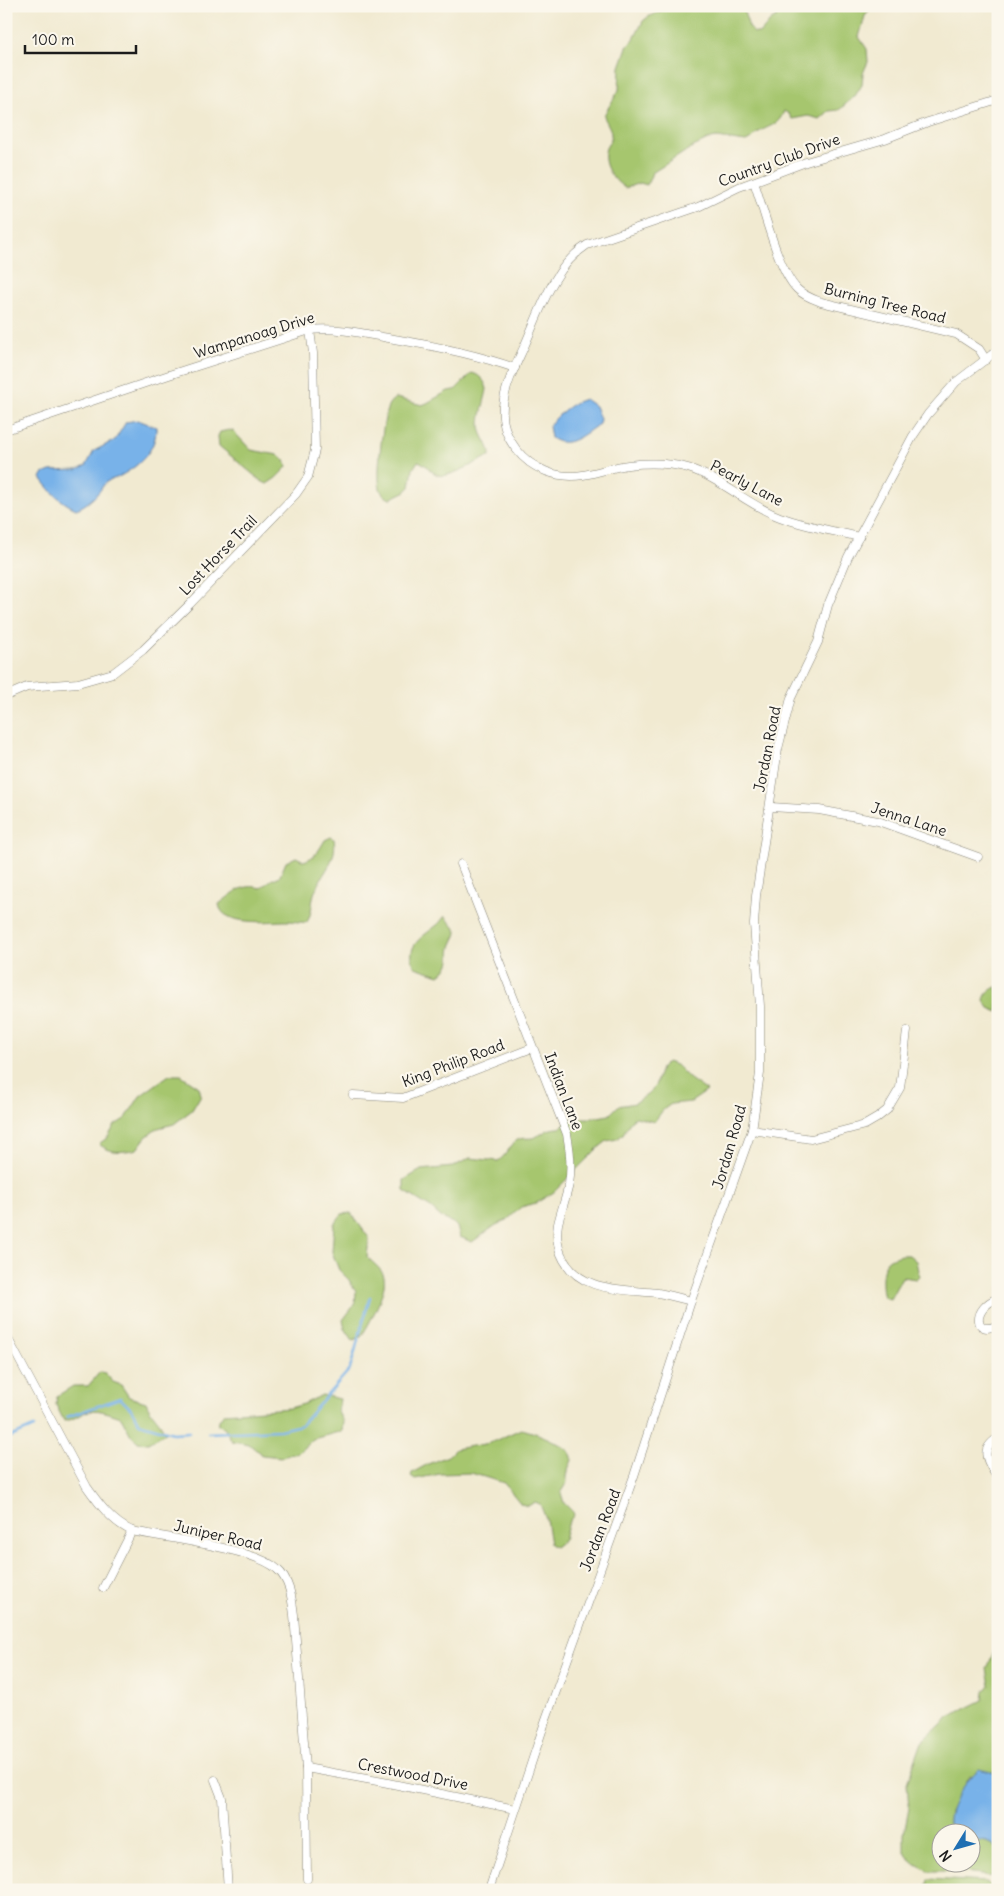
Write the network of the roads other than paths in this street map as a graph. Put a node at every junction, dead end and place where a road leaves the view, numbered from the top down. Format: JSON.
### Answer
{"nodes":[{"id":1,"x":998,"y":100,"type":"edge"},
{"id":2,"x":754,"y":182,"type":"junction"},
{"id":3,"x":573,"y":254,"type":"joint"},
{"id":4,"x":310,"y":330,"type":"junction"},
{"id":5,"x":998,"y":350,"type":"edge"},
{"id":6,"x":986,"y":360,"type":"junction"},
{"id":7,"x":514,"y":368,"type":"junction"},
{"id":8,"x":6,"y":430,"type":"edge"},
{"id":9,"x":859,"y":537,"type":"junction"},
{"id":10,"x":6,"y":696,"type":"edge"},
{"id":11,"x":771,"y":807,"type":"junction"},
{"id":12,"x":978,"y":857,"type":"dead end"},
{"id":13,"x":461,"y":864,"type":"dead end"},
{"id":14,"x":907,"y":1031,"type":"dead end"},
{"id":15,"x":532,"y":1048,"type":"junction"},
{"id":16,"x":352,"y":1096,"type":"dead end"},
{"id":17,"x":752,"y":1130,"type":"junction"},
{"id":18,"x":998,"y":1298,"type":"edge"},
{"id":19,"x":691,"y":1301,"type":"junction"},
{"id":20,"x":998,"y":1326,"type":"edge"},
{"id":21,"x":6,"y":1335,"type":"edge"},
{"id":22,"x":998,"y":1438,"type":"edge"},
{"id":23,"x":998,"y":1479,"type":"edge"},
{"id":24,"x":132,"y":1531,"type":"junction"},
{"id":25,"x":103,"y":1588,"type":"dead end"},
{"id":26,"x":306,"y":1768,"type":"junction"},
{"id":27,"x":215,"y":1780,"type":"dead end"},
{"id":28,"x":515,"y":1809,"type":"junction"},
{"id":29,"x":307,"y":1879,"type":"dead end"},
{"id":30,"x":228,"y":1890,"type":"edge"},
{"id":31,"x":489,"y":1890,"type":"edge"}],
"edges":[{"from":1,"to":2,"type":"street","name":"Country Club Drive"},
{"from":2,"to":3,"type":"street","name":"Country Club Drive"},
{"from":2,"to":6,"type":"street","name":"Burning Tree Road"},
{"from":3,"to":7,"type":"street","name":"Pearly Lane"},
{"from":4,"to":7,"type":"street","name":"Wampanoag Drive"},
{"from":4,"to":8,"type":"street","name":"Wampanoag Drive"},
{"from":4,"to":10,"type":"street","name":"Lost Horse Trail"},
{"from":5,"to":6,"type":"street","name":"Jordan Road"},
{"from":6,"to":9,"type":"street","name":"Jordan Road"},
{"from":7,"to":9,"type":"street","name":"Pearly Lane"},
{"from":9,"to":11,"type":"street","name":"Jordan Road"},
{"from":11,"to":12,"type":"street","name":"Jenna Lane"},
{"from":11,"to":17,"type":"street","name":"Jordan Road"},
{"from":13,"to":15,"type":"street","name":"Indian Lane"},
{"from":14,"to":17,"type":"street"},
{"from":15,"to":16,"type":"street","name":"King Philip Road"},
{"from":15,"to":19,"type":"street","name":"Indian Lane"},
{"from":17,"to":19,"type":"street","name":"Jordan Road"},
{"from":18,"to":20,"type":"street"},
{"from":19,"to":28,"type":"street","name":"Jordan Road"},
{"from":21,"to":24,"type":"street","name":"Juniper Road"},
{"from":22,"to":23,"type":"street"},
{"from":24,"to":25,"type":"street"},
{"from":24,"to":26,"type":"street","name":"Juniper Road"},
{"from":26,"to":28,"type":"street","name":"Crestwood Drive"},
{"from":26,"to":29,"type":"street","name":"Juniper Road"},
{"from":27,"to":30,"type":"street"},
{"from":28,"to":31,"type":"street","name":"Jordan Road"}]}
